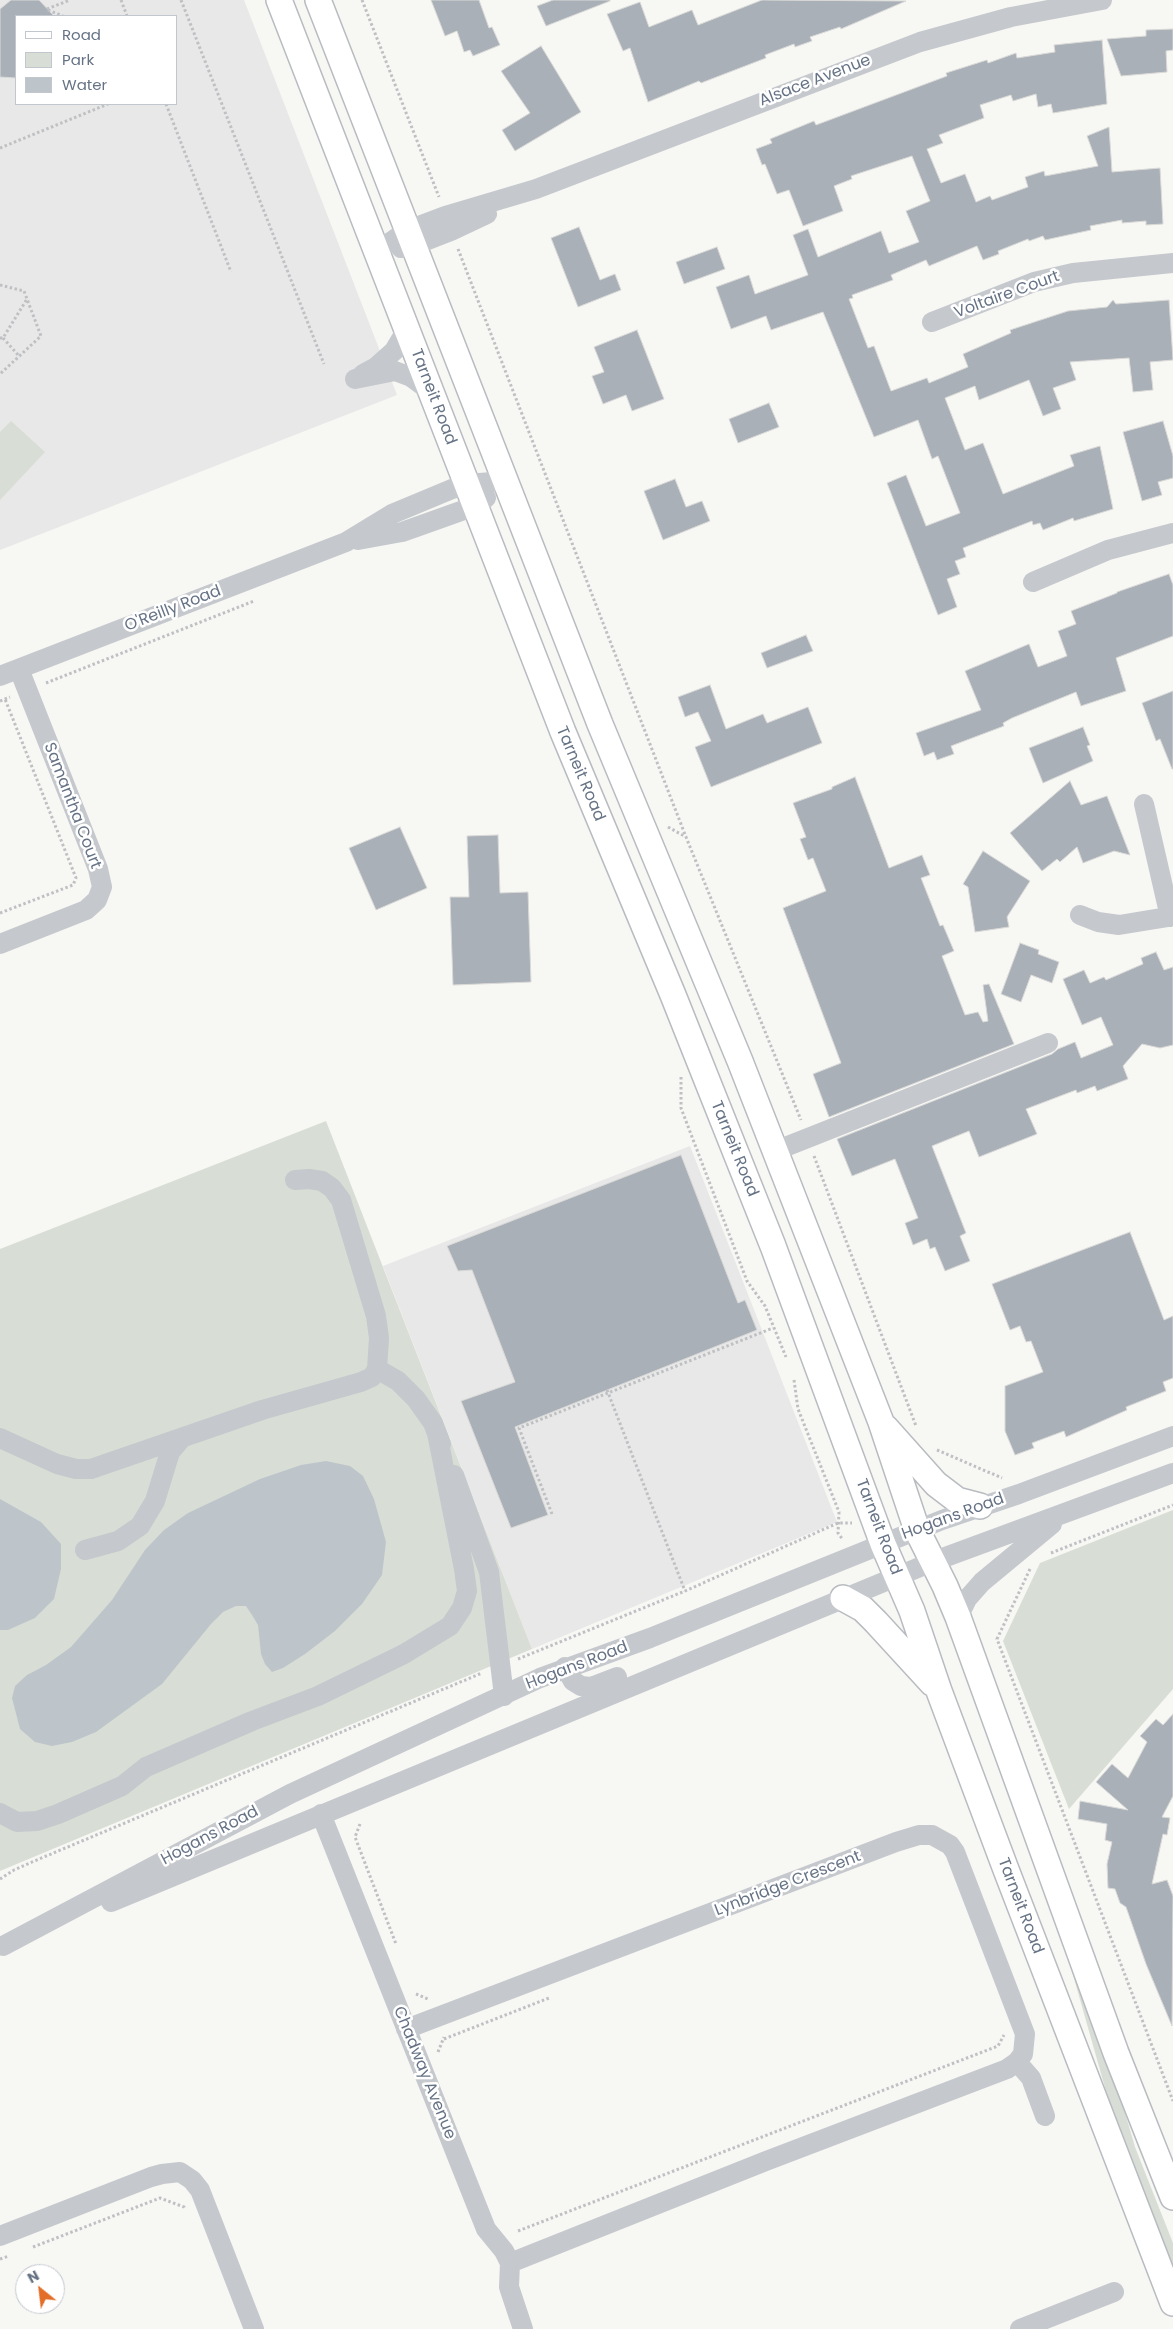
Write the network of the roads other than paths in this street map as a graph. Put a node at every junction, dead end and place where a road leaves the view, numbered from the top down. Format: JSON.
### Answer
{"nodes":[{"id":1,"x":279,"y":0,"type":"edge"},
{"id":2,"x":318,"y":0,"type":"edge"},
{"id":3,"x":1102,"y":0,"type":"edge"},
{"id":4,"x":1062,"y":3,"type":"edge"},
{"id":5,"x":411,"y":238,"type":"junction"},
{"id":6,"x":376,"y":252,"type":"junction"},
{"id":7,"x":1173,"y":263,"type":"edge"},
{"id":8,"x":932,"y":322,"type":"dead end"},
{"id":9,"x":406,"y":327,"type":"junction"},
{"id":10,"x":430,"y":391,"type":"junction"},
{"id":11,"x":506,"y":482,"type":"junction"},
{"id":12,"x":471,"y":495,"type":"junction"},
{"id":13,"x":1173,"y":533,"type":"edge"},
{"id":14,"x":1033,"y":582,"type":"dead end"},
{"id":15,"x":19,"y":669,"type":"junction"},
{"id":16,"x":0,"y":676,"type":"edge"},
{"id":17,"x":1144,"y":804,"type":"dead end"},
{"id":18,"x":1080,"y":915,"type":"dead end"},
{"id":19,"x":1172,"y":917,"type":"edge"},
{"id":20,"x":0,"y":944,"type":"edge"},
{"id":21,"x":1048,"y":1043,"type":"dead end"},
{"id":22,"x":775,"y":1151,"type":"junction"},
{"id":23,"x":295,"y":1180,"type":"dead end"},
{"id":24,"x":377,"y":1369,"type":"junction"},
{"id":25,"x":881,"y":1422,"type":"junction"},
{"id":26,"x":437,"y":1433,"type":"junction"},
{"id":27,"x":1173,"y":1436,"type":"edge"},
{"id":28,"x":0,"y":1438,"type":"edge"},
{"id":29,"x":181,"y":1439,"type":"junction"},
{"id":30,"x":1173,"y":1473,"type":"edge"},
{"id":31,"x":980,"y":1506,"type":"junction"},
{"id":32,"x":1064,"y":1515,"type":"junction"},
{"id":33,"x":918,"y":1530,"type":"junction"},
{"id":34,"x":883,"y":1544,"type":"junction"},
{"id":35,"x":85,"y":1550,"type":"dead end"},
{"id":36,"x":932,"y":1562,"type":"junction"},
{"id":37,"x":897,"y":1576,"type":"junction"},
{"id":38,"x":843,"y":1598,"type":"junction"},
{"id":39,"x":958,"y":1617,"type":"junction"},
{"id":40,"x":738,"y":1643,"type":"junction"},
{"id":41,"x":565,"y":1667,"type":"junction"},
{"id":42,"x":939,"y":1691,"type":"junction"},
{"id":43,"x":504,"y":1696,"type":"junction"},
{"id":44,"x":348,"y":1769,"type":"junction"},
{"id":45,"x":0,"y":1813,"type":"edge"},
{"id":46,"x":321,"y":1814,"type":"junction"},
{"id":47,"x":2,"y":1947,"type":"edge"},
{"id":48,"x":406,"y":2029,"type":"junction"},
{"id":49,"x":1016,"y":2062,"type":"junction"},
{"id":50,"x":1044,"y":2116,"type":"dead end"},
{"id":51,"x":1173,"y":2197,"type":"edge"},
{"id":52,"x":0,"y":2236,"type":"edge"},
{"id":53,"x":519,"y":2259,"type":"junction"},
{"id":54,"x":1114,"y":2292,"type":"dead end"},
{"id":55,"x":1173,"y":2303,"type":"edge"},
{"id":56,"x":254,"y":2329,"type":"edge"},
{"id":57,"x":523,"y":2329,"type":"edge"},
{"id":58,"x":1020,"y":2329,"type":"edge"}],
"edges":[{"from":1,"to":6,"type":"main road","name":"Tarneit Road"},
{"from":2,"to":5,"type":"main road"},
{"from":3,"to":4,"type":"street","name":"Alsace Avenue"},
{"from":4,"to":5,"type":"street","name":"Alsace Avenue"},
{"from":5,"to":6,"type":"street","name":"Alsace Avenue"},
{"from":5,"to":11,"type":"main road"},
{"from":6,"to":9,"type":"main road","name":"Tarneit Road"},
{"from":7,"to":8,"type":"street","name":"Voltaire Court"},
{"from":9,"to":10,"type":"main road","name":"Tarneit Road"},
{"from":9,"to":10,"type":"street"},
{"from":10,"to":12,"type":"main road","name":"Tarneit Road"},
{"from":11,"to":12,"type":"street","name":"O'Reilly Road"},
{"from":11,"to":22,"type":"main road"},
{"from":12,"to":15,"type":"street","name":"O'Reilly Road"},
{"from":12,"to":34,"type":"main road","name":"Tarneit Road"},
{"from":13,"to":14,"type":"street"},
{"from":15,"to":16,"type":"street","name":"O'Reilly Road"},
{"from":15,"to":20,"type":"street","name":"Samantha Court"},
{"from":17,"to":19,"type":"street"},
{"from":18,"to":19,"type":"street"},
{"from":21,"to":22,"type":"street"},
{"from":22,"to":25,"type":"main road"},
{"from":23,"to":24,"type":"street"},
{"from":24,"to":26,"type":"street"},
{"from":24,"to":29,"type":"street"},
{"from":25,"to":31,"type":"main road"},
{"from":25,"to":33,"type":"main road"},
{"from":26,"to":43,"type":"street"},
{"from":26,"to":45,"type":"street"},
{"from":27,"to":31,"type":"street","name":"Hogans Road"},
{"from":28,"to":29,"type":"street"},
{"from":29,"to":35,"type":"street"},
{"from":30,"to":32,"type":"street","name":"Hogans Road"},
{"from":31,"to":33,"type":"street","name":"Hogans Road"},
{"from":32,"to":36,"type":"street","name":"Hogans Road"},
{"from":32,"to":39,"type":"street"},
{"from":33,"to":34,"type":"street","name":"Hogans Road"},
{"from":33,"to":36,"type":"main road"},
{"from":34,"to":37,"type":"main road","name":"Tarneit Road"},
{"from":34,"to":41,"type":"street","name":"Hogans Road"},
{"from":36,"to":37,"type":"street","name":"Hogans Road"},
{"from":36,"to":39,"type":"main road"},
{"from":37,"to":38,"type":"street","name":"Hogans Road"},
{"from":37,"to":42,"type":"main road","name":"Tarneit Road"},
{"from":38,"to":40,"type":"street","name":"Hogans Road"},
{"from":38,"to":42,"type":"main road"},
{"from":39,"to":51,"type":"main road"},
{"from":40,"to":41,"type":"street"},
{"from":40,"to":46,"type":"street","name":"Hogans Road"},
{"from":41,"to":43,"type":"street","name":"Hogans Road"},
{"from":42,"to":55,"type":"main road","name":"Tarneit Road"},
{"from":43,"to":44,"type":"street","name":"Hogans Road"},
{"from":44,"to":46,"type":"street"},
{"from":44,"to":47,"type":"street","name":"Hogans Road"},
{"from":46,"to":47,"type":"street","name":"Hogans Road"},
{"from":46,"to":48,"type":"street","name":"Chadway Avenue"},
{"from":48,"to":49,"type":"street","name":"Lynbridge Crescent"},
{"from":48,"to":53,"type":"street","name":"Chadway Avenue"},
{"from":49,"to":50,"type":"street"},
{"from":49,"to":53,"type":"street"},
{"from":52,"to":56,"type":"street"},
{"from":53,"to":57,"type":"street"},
{"from":54,"to":58,"type":"street"}]}
